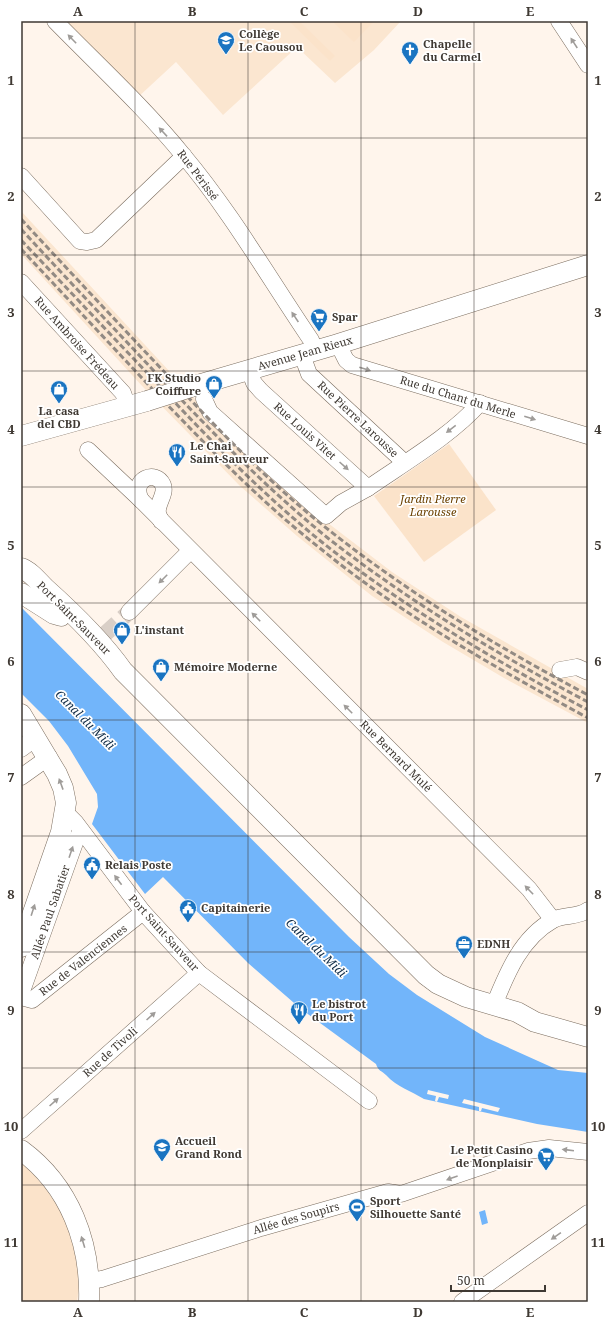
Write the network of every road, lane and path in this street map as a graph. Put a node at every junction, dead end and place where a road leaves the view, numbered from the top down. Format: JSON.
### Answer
{"nodes":[{"id":1,"x":55,"y":21,"type":"edge"},
{"id":2,"x":559,"y":21,"type":"edge"},
{"id":3,"x":588,"y":65,"type":"edge"},
{"id":4,"x":184,"y":156,"type":"junction"},
{"id":5,"x":21,"y":176,"type":"edge"},
{"id":6,"x":588,"y":265,"type":"edge"},
{"id":7,"x":21,"y":282,"type":"edge"},
{"id":8,"x":338,"y":344,"type":"junction"},
{"id":9,"x":308,"y":353,"type":"junction"},
{"id":10,"x":249,"y":370,"type":"junction"},
{"id":11,"x":199,"y":393,"type":"junction"},
{"id":12,"x":480,"y":403,"type":"junction"},
{"id":13,"x":128,"y":406,"type":"junction"},
{"id":14,"x":21,"y":436,"type":"edge"},
{"id":15,"x":588,"y":436,"type":"edge"},
{"id":16,"x":88,"y":450,"type":"dead end"},
{"id":17,"x":404,"y":462,"type":"junction"},
{"id":18,"x":368,"y":488,"type":"junction"},
{"id":19,"x":141,"y":500,"type":"junction"},
{"id":20,"x":160,"y":521,"type":"junction"},
{"id":21,"x":190,"y":551,"type":"junction"},
{"id":22,"x":21,"y":568,"type":"edge"},
{"id":23,"x":21,"y":577,"type":"edge"},
{"id":24,"x":21,"y":593,"type":"edge"},
{"id":25,"x":129,"y":612,"type":"tunnel mouth"},
{"id":26,"x":61,"y":616,"type":"junction"},
{"id":27,"x":99,"y":640,"type":"junction"},
{"id":28,"x":560,"y":670,"type":"dead end"},
{"id":29,"x":588,"y":672,"type":"edge"},
{"id":30,"x":26,"y":722,"type":"edge"},
{"id":31,"x":21,"y":749,"type":"edge"},
{"id":32,"x":48,"y":757,"type":"junction"},
{"id":33,"x":21,"y":777,"type":"edge"},
{"id":34,"x":65,"y":812,"type":"junction"},
{"id":35,"x":81,"y":832,"type":"junction"},
{"id":36,"x":588,"y":910,"type":"edge"},
{"id":37,"x":143,"y":912,"type":"junction"},
{"id":38,"x":553,"y":920,"type":"junction"},
{"id":39,"x":21,"y":947,"type":"edge"},
{"id":40,"x":199,"y":973,"type":"junction"},
{"id":41,"x":21,"y":996,"type":"edge"},
{"id":42,"x":494,"y":1005,"type":"junction"},
{"id":43,"x":517,"y":1012,"type":"junction"},
{"id":44,"x":588,"y":1026,"type":"edge"},
{"id":45,"x":588,"y":1037,"type":"edge"},
{"id":46,"x":369,"y":1101,"type":"dead end"},
{"id":47,"x":21,"y":1132,"type":"edge"},
{"id":48,"x":21,"y":1150,"type":"edge"},
{"id":49,"x":588,"y":1152,"type":"edge"},
{"id":50,"x":588,"y":1213,"type":"edge"},
{"id":51,"x":90,"y":1281,"type":"junction"},
{"id":52,"x":89,"y":1302,"type":"edge"},
{"id":53,"x":462,"y":1302,"type":"edge"}],
"edges":[{"from":4,"to":1,"type":"street","name":"Rue Périssé","one_way":true},
{"from":3,"to":2,"type":"street","one_way":true},
{"from":4,"to":5,"type":"street"},
{"from":9,"to":4,"type":"street","name":"Rue Périssé","one_way":true},
{"from":6,"to":8,"type":"main road","name":"Avenue Jean Rieux"},
{"from":7,"to":13,"type":"street","name":"Rue Ambroise Frédeau"},
{"from":8,"to":9,"type":"main road","name":"Avenue Jean Rieux"},
{"from":8,"to":12,"type":"street","name":"Rue du Chant du Merle","one_way":true},
{"from":9,"to":10,"type":"main road","name":"Avenue Jean Rieux"},
{"from":9,"to":17,"type":"street","name":"Rue Pierre Larousse"},
{"from":10,"to":11,"type":"main road","name":"Avenue Jean Rieux"},
{"from":10,"to":18,"type":"street","name":"Rue Louis Vitet","one_way":true},
{"from":11,"to":13,"type":"main road","name":"Avenue Jean Rieux","bridge":true},
{"from":11,"to":18,"type":"street"},
{"from":12,"to":15,"type":"street","name":"Rue du Chant du Merle","one_way":true},
{"from":12,"to":17,"type":"street","name":"Rue Pierre Larousse","one_way":true},
{"from":13,"to":14,"type":"main road","name":"Avenue Jean Rieux"},
{"from":16,"to":19,"type":"street","name":"Rue Bernard Mulé"},
{"from":17,"to":18,"type":"street"},
{"from":19,"to":20,"type":"street","name":"Rue Bernard Mulé"},
{"from":19,"to":20,"type":"street"},
{"from":20,"to":21,"type":"street","name":"Rue Bernard Mulé"},
{"from":21,"to":25,"type":"street","one_way":true},
{"from":38,"to":21,"type":"street","name":"Rue Bernard Mulé","one_way":true},
{"from":22,"to":27,"type":"main road","name":"Port Saint-Sauveur"},
{"from":23,"to":26,"type":"main road","name":"Port Saint-Sauveur"},
{"from":24,"to":26,"type":"main road"},
{"from":26,"to":27,"type":"main road","name":"Port Saint-Sauveur"},
{"from":27,"to":42,"type":"main road","name":"Port Saint-Sauveur"},
{"from":28,"to":29,"type":"street"},
{"from":30,"to":31,"type":"street"},
{"from":30,"to":32,"type":"main road"},
{"from":32,"to":33,"type":"street"},
{"from":34,"to":32,"type":"main road","one_way":true},
{"from":34,"to":35,"type":"street","name":"Port Saint-Sauveur"},
{"from":39,"to":34,"type":"main road","name":"Allée Paul Sabatier","one_way":true},
{"from":37,"to":35,"type":"street","name":"Port Saint-Sauveur","one_way":true},
{"from":41,"to":35,"type":"street","name":"Allée Paul Sabatier","one_way":true},
{"from":36,"to":38,"type":"street"},
{"from":37,"to":40,"type":"street","name":"Port Saint-Sauveur"},
{"from":37,"to":41,"type":"street","name":"Rue de Valenciennes"},
{"from":38,"to":42,"type":"street"},
{"from":40,"to":46,"type":"street","name":"Port Saint-Sauveur"},
{"from":47,"to":40,"type":"street","name":"Rue de Tivoli","one_way":true},
{"from":42,"to":43,"type":"main road","name":"Port Saint-Sauveur"},
{"from":43,"to":44,"type":"main road"},
{"from":43,"to":45,"type":"main road"},
{"from":51,"to":48,"type":"main road","one_way":true},
{"from":49,"to":51,"type":"street","name":"Allée des Soupirs","one_way":true},
{"from":50,"to":53,"type":"street","one_way":true},
{"from":51,"to":52,"type":"main road"}]}
